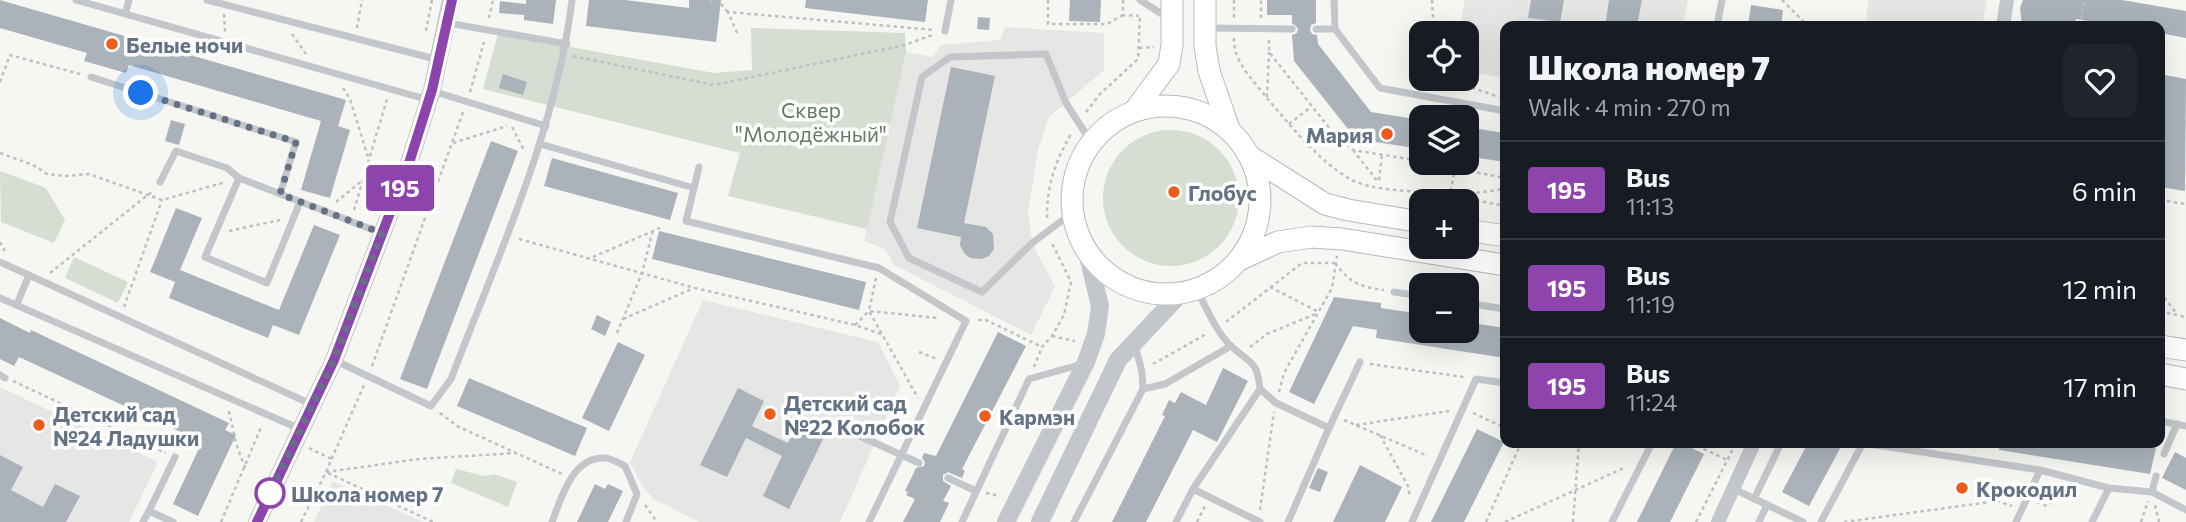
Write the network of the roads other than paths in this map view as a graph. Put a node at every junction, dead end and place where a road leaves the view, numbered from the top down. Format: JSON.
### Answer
{"nodes":[{"id":1,"x":76,"y":0,"type":"edge"},
{"id":2,"x":129,"y":0,"type":"edge"},
{"id":3,"x":207,"y":0,"type":"edge"},
{"id":4,"x":452,"y":0,"type":"edge"},
{"id":5,"x":572,"y":0,"type":"edge"},
{"id":6,"x":951,"y":0,"type":"edge"},
{"id":7,"x":1140,"y":0,"type":"edge"},
{"id":8,"x":1205,"y":0,"type":"edge"},
{"id":9,"x":1334,"y":0,"type":"edge"},
{"id":10,"x":1721,"y":0,"type":"edge"},
{"id":11,"x":2007,"y":0,"type":"edge"},
{"id":12,"x":1172,"y":10,"type":"edge"},
{"id":13,"x":125,"y":14,"type":"junction"},
{"id":14,"x":1718,"y":21,"type":"edge"},
{"id":15,"x":2004,"y":21,"type":"edge"},
{"id":16,"x":448,"y":23,"type":"junction"},
{"id":17,"x":1205,"y":28,"type":"junction"},
{"id":18,"x":1292,"y":29,"type":"dead end"},
{"id":19,"x":1316,"y":29,"type":"dead end"},
{"id":20,"x":1335,"y":29,"type":"junction"},
{"id":21,"x":945,"y":31,"type":"road end"},
{"id":22,"x":567,"y":44,"type":"junction"},
{"id":23,"x":431,"y":58,"type":"junction"},
{"id":24,"x":91,"y":77,"type":"road end"},
{"id":25,"x":431,"y":95,"type":"junction"},
{"id":26,"x":1135,"y":110,"type":"junction"},
{"id":27,"x":1500,"y":110,"type":"edge"},
{"id":28,"x":545,"y":126,"type":"junction"},
{"id":29,"x":1230,"y":129,"type":"junction"},
{"id":30,"x":1091,"y":142,"type":"junction"},
{"id":31,"x":540,"y":144,"type":"junction"},
{"id":32,"x":1251,"y":156,"type":"junction"},
{"id":33,"x":699,"y":167,"type":"dead end"},
{"id":34,"x":239,"y":178,"type":"junction"},
{"id":35,"x":160,"y":182,"type":"road end"},
{"id":36,"x":694,"y":188,"type":"junction"},
{"id":37,"x":280,"y":194,"type":"junction"},
{"id":38,"x":300,"y":202,"type":"junction"},
{"id":39,"x":1072,"y":213,"type":"junction"},
{"id":40,"x":1409,"y":220,"type":"edge"},
{"id":41,"x":1479,"y":232,"type":"edge"},
{"id":42,"x":382,"y":233,"type":"junction"},
{"id":43,"x":1500,"y":235,"type":"edge"},
{"id":44,"x":1087,"y":252,"type":"junction"},
{"id":45,"x":1239,"y":261,"type":"junction"},
{"id":46,"x":0,"y":262,"type":"edge"},
{"id":47,"x":1500,"y":264,"type":"edge"},
{"id":48,"x":29,"y":275,"type":"junction"},
{"id":49,"x":1188,"y":292,"type":"junction"},
{"id":50,"x":1394,"y":292,"type":"road end"},
{"id":51,"x":1409,"y":294,"type":"edge"},
{"id":52,"x":0,"y":298,"type":"edge"},
{"id":53,"x":17,"y":304,"type":"junction"},
{"id":54,"x":1479,"y":305,"type":"edge"},
{"id":55,"x":1500,"y":308,"type":"edge"},
{"id":56,"x":1134,"y":342,"type":"junction"},
{"id":57,"x":1231,"y":346,"type":"junction"},
{"id":58,"x":2165,"y":346,"type":"edge"},
{"id":59,"x":2186,"y":350,"type":"edge"},
{"id":60,"x":334,"y":360,"type":"junction"},
{"id":61,"x":1086,"y":362,"type":"junction"},
{"id":62,"x":1360,"y":362,"type":"road end"},
{"id":63,"x":2165,"y":375,"type":"edge"},
{"id":64,"x":2186,"y":379,"type":"edge"},
{"id":65,"x":1500,"y":382,"type":"edge"},
{"id":66,"x":1143,"y":389,"type":"junction"},
{"id":67,"x":1260,"y":389,"type":"junction"},
{"id":68,"x":313,"y":405,"type":"junction"},
{"id":69,"x":2165,"y":422,"type":"edge"},
{"id":70,"x":2183,"y":426,"type":"edge"},
{"id":71,"x":840,"y":427,"type":"dead end"},
{"id":72,"x":1329,"y":428,"type":"junction"},
{"id":73,"x":301,"y":429,"type":"junction"},
{"id":74,"x":1650,"y":448,"type":"edge"},
{"id":75,"x":1752,"y":448,"type":"edge"},
{"id":76,"x":1779,"y":448,"type":"edge"},
{"id":77,"x":1860,"y":448,"type":"edge"},
{"id":78,"x":1896,"y":448,"type":"edge"},
{"id":79,"x":2164,"y":454,"type":"dead end"},
{"id":80,"x":902,"y":455,"type":"junction"},
{"id":81,"x":175,"y":457,"type":"road end"},
{"id":82,"x":919,"y":463,"type":"dead end"},
{"id":83,"x":2040,"y":470,"type":"junction"},
{"id":84,"x":2156,"y":476,"type":"dead end"},
{"id":85,"x":948,"y":478,"type":"dead end"},
{"id":86,"x":2109,"y":488,"type":"junction"},
{"id":87,"x":1193,"y":489,"type":"junction"},
{"id":88,"x":1734,"y":489,"type":"junction"},
{"id":89,"x":976,"y":491,"type":"junction"},
{"id":90,"x":2152,"y":492,"type":"junction"},
{"id":91,"x":1754,"y":499,"type":"junction"},
{"id":92,"x":1768,"y":505,"type":"junction"},
{"id":93,"x":2186,"y":510,"type":"edge"},
{"id":94,"x":149,"y":511,"type":"junction"},
{"id":95,"x":1723,"y":518,"type":"edge"},
{"id":96,"x":1413,"y":519,"type":"edge"},
{"id":97,"x":143,"y":522,"type":"edge"},
{"id":98,"x":173,"y":522,"type":"edge"},
{"id":99,"x":257,"y":522,"type":"edge"},
{"id":100,"x":552,"y":522,"type":"edge"},
{"id":101,"x":626,"y":522,"type":"edge"},
{"id":102,"x":869,"y":522,"type":"edge"},
{"id":103,"x":962,"y":522,"type":"edge"},
{"id":104,"x":1006,"y":522,"type":"edge"},
{"id":105,"x":1040,"y":522,"type":"edge"},
{"id":106,"x":1074,"y":522,"type":"edge"},
{"id":107,"x":1176,"y":522,"type":"edge"},
{"id":108,"x":1259,"y":522,"type":"edge"},
{"id":109,"x":1288,"y":522,"type":"edge"},
{"id":110,"x":1612,"y":522,"type":"edge"},
{"id":111,"x":1759,"y":522,"type":"edge"},
{"id":112,"x":1803,"y":522,"type":"edge"},
{"id":113,"x":1821,"y":522,"type":"edge"},
{"id":114,"x":2016,"y":522,"type":"edge"},
{"id":115,"x":2092,"y":522,"type":"edge"}],
"edges":[{"from":1,"to":13,"type":"lane"},
{"from":2,"to":13,"type":"lane"},
{"from":3,"to":23,"type":"lane"},
{"from":4,"to":16,"type":"street"},
{"from":5,"to":22,"type":"lane"},
{"from":6,"to":21,"type":"lane"},
{"from":7,"to":12,"type":"lane"},
{"from":8,"to":17,"type":"main road"},
{"from":9,"to":20,"type":"lane"},
{"from":10,"to":14,"type":"lane"},
{"from":11,"to":15,"type":"street"},
{"from":12,"to":26,"type":"main road"},
{"from":13,"to":25,"type":"lane"},
{"from":16,"to":22,"type":"lane"},
{"from":16,"to":23,"type":"street"},
{"from":17,"to":18,"type":"lane"},
{"from":17,"to":29,"type":"main road"},
{"from":19,"to":20,"type":"lane"},
{"from":20,"to":27,"type":"lane"},
{"from":22,"to":28,"type":"lane"},
{"from":23,"to":25,"type":"street"},
{"from":24,"to":37,"type":"lane"},
{"from":25,"to":28,"type":"lane"},
{"from":25,"to":42,"type":"street"},
{"from":26,"to":29,"type":"main road"},
{"from":26,"to":30,"type":"main road"},
{"from":28,"to":31,"type":"lane"},
{"from":29,"to":32,"type":"main road"},
{"from":30,"to":39,"type":"main road"},
{"from":30,"to":39,"type":"lane"},
{"from":31,"to":36,"type":"lane"},
{"from":31,"to":60,"type":"lane"},
{"from":32,"to":40,"type":"main road"},
{"from":32,"to":45,"type":"main road"},
{"from":33,"to":36,"type":"lane"},
{"from":34,"to":35,"type":"lane"},
{"from":34,"to":37,"type":"lane"},
{"from":34,"to":38,"type":"lane"},
{"from":36,"to":80,"type":"lane"},
{"from":37,"to":38,"type":"lane"},
{"from":38,"to":42,"type":"lane"},
{"from":39,"to":44,"type":"main road"},
{"from":41,"to":43,"type":"main road"},
{"from":42,"to":60,"type":"street"},
{"from":44,"to":49,"type":"main road"},
{"from":44,"to":61,"type":"street"},
{"from":45,"to":47,"type":"main road"},
{"from":45,"to":49,"type":"main road"},
{"from":46,"to":48,"type":"lane"},
{"from":48,"to":53,"type":"lane"},
{"from":48,"to":68,"type":"lane"},
{"from":49,"to":56,"type":"street"},
{"from":49,"to":57,"type":"lane"},
{"from":50,"to":51,"type":"lane"},
{"from":52,"to":53,"type":"lane"},
{"from":53,"to":73,"type":"lane"},
{"from":54,"to":55,"type":"lane"},
{"from":56,"to":66,"type":"lane"},
{"from":56,"to":105,"type":"street"},
{"from":57,"to":66,"type":"lane"},
{"from":57,"to":67,"type":"lane"},
{"from":58,"to":59,"type":"main road"},
{"from":60,"to":68,"type":"street"},
{"from":61,"to":89,"type":"lane"},
{"from":61,"to":104,"type":"street"},
{"from":62,"to":72,"type":"lane"},
{"from":63,"to":64,"type":"main road"},
{"from":65,"to":96,"type":"lane"},
{"from":66,"to":106,"type":"lane"},
{"from":67,"to":72,"type":"lane"},
{"from":67,"to":87,"type":"lane"},
{"from":68,"to":73,"type":"street"},
{"from":69,"to":70,"type":"lane"},
{"from":70,"to":79,"type":"lane"},
{"from":71,"to":80,"type":"lane"},
{"from":72,"to":109,"type":"lane"},
{"from":73,"to":99,"type":"street"},
{"from":74,"to":110,"type":"lane"},
{"from":75,"to":88,"type":"street"},
{"from":76,"to":91,"type":"lane"},
{"from":77,"to":113,"type":"lane"},
{"from":78,"to":83,"type":"lane"},
{"from":80,"to":82,"type":"lane"},
{"from":80,"to":102,"type":"lane"},
{"from":81,"to":94,"type":"lane"},
{"from":83,"to":86,"type":"lane"},
{"from":83,"to":114,"type":"lane"},
{"from":84,"to":90,"type":"lane"},
{"from":85,"to":89,"type":"lane"},
{"from":86,"to":90,"type":"lane"},
{"from":86,"to":115,"type":"lane"},
{"from":87,"to":107,"type":"lane"},
{"from":87,"to":108,"type":"lane"},
{"from":88,"to":91,"type":"lane"},
{"from":88,"to":95,"type":"street"},
{"from":89,"to":103,"type":"lane"},
{"from":90,"to":93,"type":"lane"},
{"from":91,"to":92,"type":"lane"},
{"from":92,"to":111,"type":"lane"},
{"from":92,"to":112,"type":"lane"},
{"from":94,"to":97,"type":"lane"},
{"from":94,"to":98,"type":"lane"},
{"from":100,"to":101,"type":"lane"}]}
